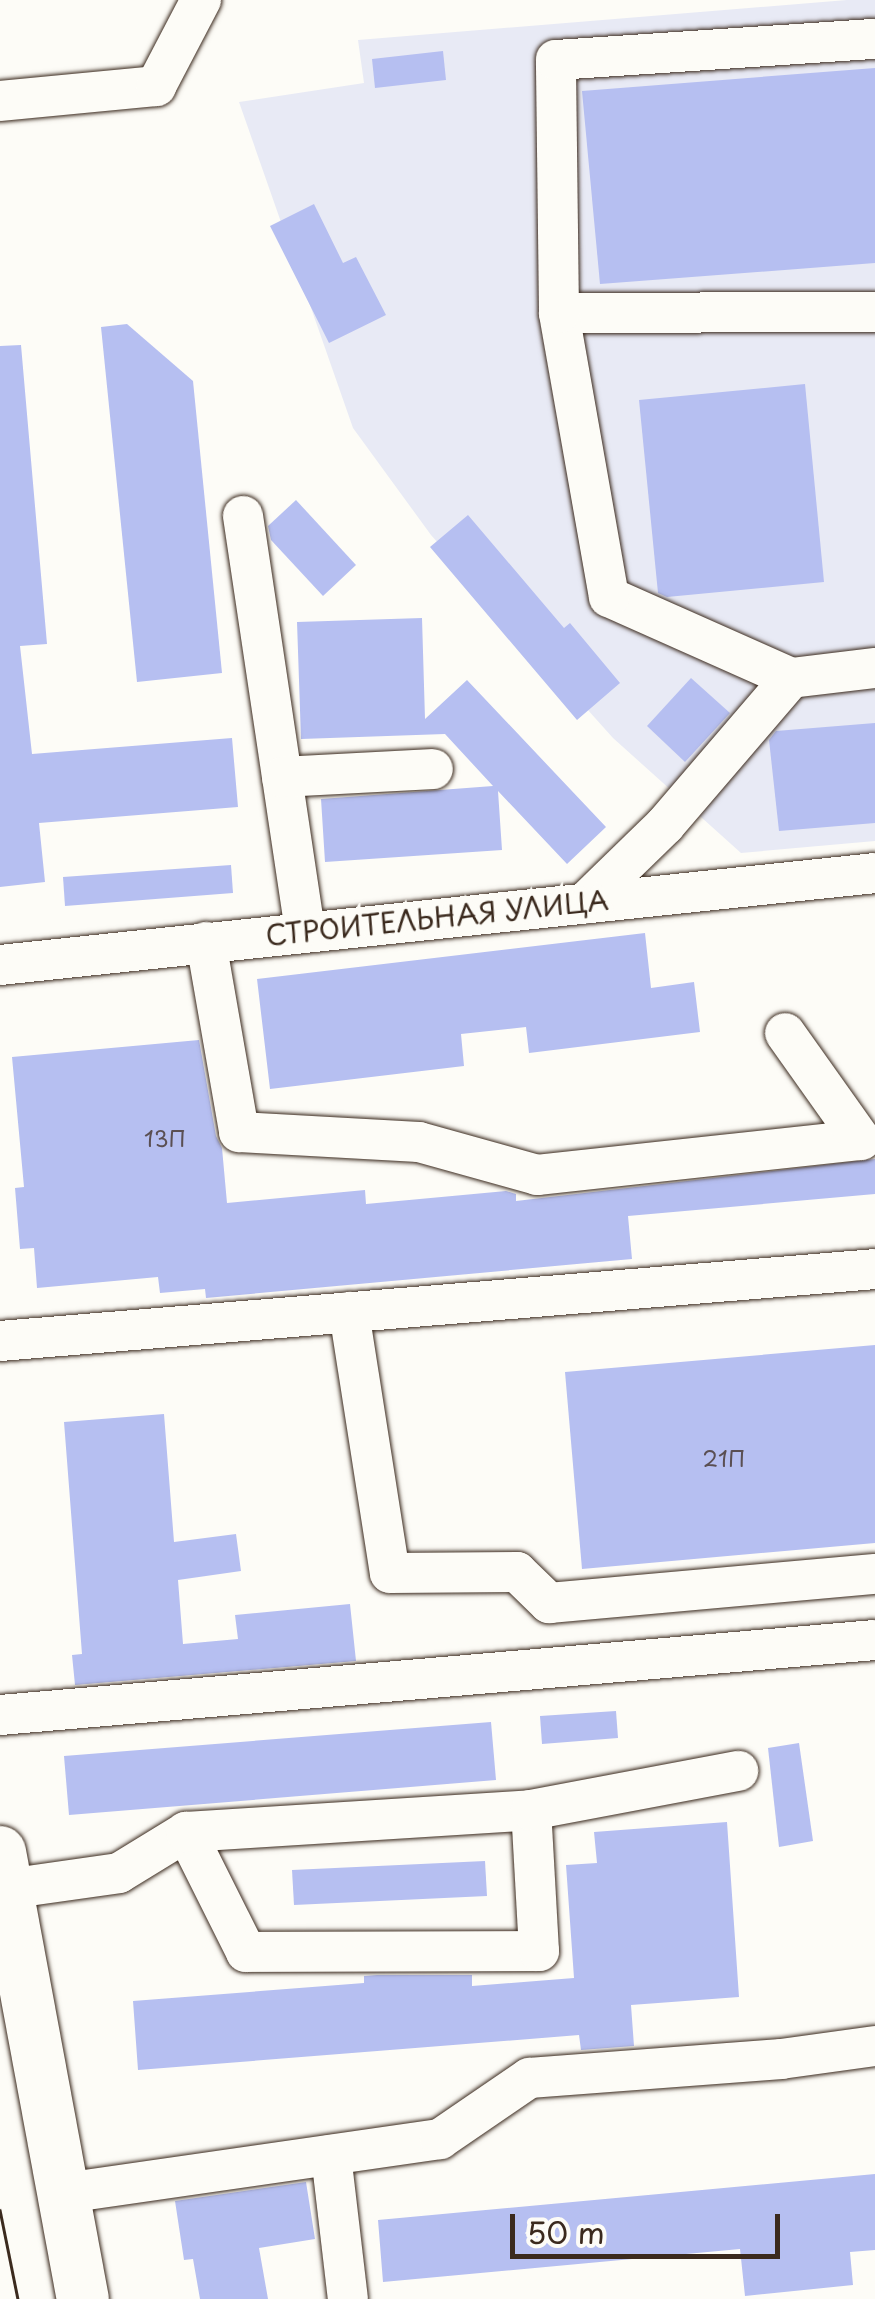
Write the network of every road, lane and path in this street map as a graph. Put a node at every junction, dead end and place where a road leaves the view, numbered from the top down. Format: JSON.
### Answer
{"nodes":[{"id":1,"x":201,"y":0,"type":"edge"},
{"id":2,"x":875,"y":39,"type":"edge"},
{"id":3,"x":0,"y":102,"type":"edge"},
{"id":4,"x":875,"y":312,"type":"edge"},
{"id":5,"x":559,"y":313,"type":"junction"},
{"id":6,"x":243,"y":516,"type":"dead end"},
{"id":7,"x":875,"y":668,"type":"edge"},
{"id":8,"x":792,"y":678,"type":"junction"},
{"id":9,"x":433,"y":770,"type":"dead end"},
{"id":10,"x":282,"y":777,"type":"junction"},
{"id":11,"x":875,"y":873,"type":"edge"},
{"id":12,"x":588,"y":900,"type":"junction"},
{"id":13,"x":305,"y":932,"type":"junction"},
{"id":14,"x":206,"y":942,"type":"junction"},
{"id":15,"x":0,"y":965,"type":"edge"},
{"id":16,"x":785,"y":1033,"type":"dead end"},
{"id":17,"x":875,"y":1269,"type":"edge"},
{"id":18,"x":348,"y":1312,"type":"junction"},
{"id":19,"x":0,"y":1341,"type":"edge"},
{"id":20,"x":875,"y":1574,"type":"edge"},
{"id":21,"x":875,"y":1640,"type":"edge"},
{"id":22,"x":0,"y":1716,"type":"edge"},
{"id":23,"x":738,"y":1771,"type":"dead end"},
{"id":24,"x":530,"y":1810,"type":"junction"},
{"id":25,"x":186,"y":1832,"type":"junction"},
{"id":26,"x":4,"y":1871,"type":"edge"},
{"id":27,"x":875,"y":2046,"type":"edge"},
{"id":28,"x":331,"y":2155,"type":"junction"},
{"id":29,"x":65,"y":2192,"type":"junction"},
{"id":30,"x":82,"y":2299,"type":"edge"},
{"id":31,"x":348,"y":2299,"type":"edge"}],
"edges":[{"from":1,"to":3,"type":"street"},
{"from":2,"to":5,"type":"street"},
{"from":4,"to":5,"type":"street"},
{"from":5,"to":8,"type":"street"},
{"from":6,"to":10,"type":"street"},
{"from":7,"to":8,"type":"street"},
{"from":8,"to":12,"type":"street"},
{"from":9,"to":10,"type":"street"},
{"from":10,"to":13,"type":"street"},
{"from":11,"to":12,"type":"street","name":"СТРОИТЕЛЬНАЯ УЛИЦА"},
{"from":12,"to":13,"type":"street","name":"СТРОИТЕЛЬНАЯ УЛИЦА"},
{"from":13,"to":14,"type":"street","name":"СТРОИТЕЛЬНАЯ УЛИЦА"},
{"from":14,"to":15,"type":"street","name":"СТРОИТЕЛЬНАЯ УЛИЦА"},
{"from":14,"to":16,"type":"street"},
{"from":17,"to":18,"type":"street"},
{"from":18,"to":19,"type":"street"},
{"from":18,"to":20,"type":"street"},
{"from":21,"to":22,"type":"street"},
{"from":23,"to":24,"type":"street"},
{"from":24,"to":25,"type":"street"},
{"from":24,"to":25,"type":"street"},
{"from":25,"to":26,"type":"street"},
{"from":26,"to":29,"type":"main road"},
{"from":27,"to":28,"type":"street"},
{"from":28,"to":29,"type":"street"},
{"from":28,"to":31,"type":"street"},
{"from":29,"to":30,"type":"main road"}]}
